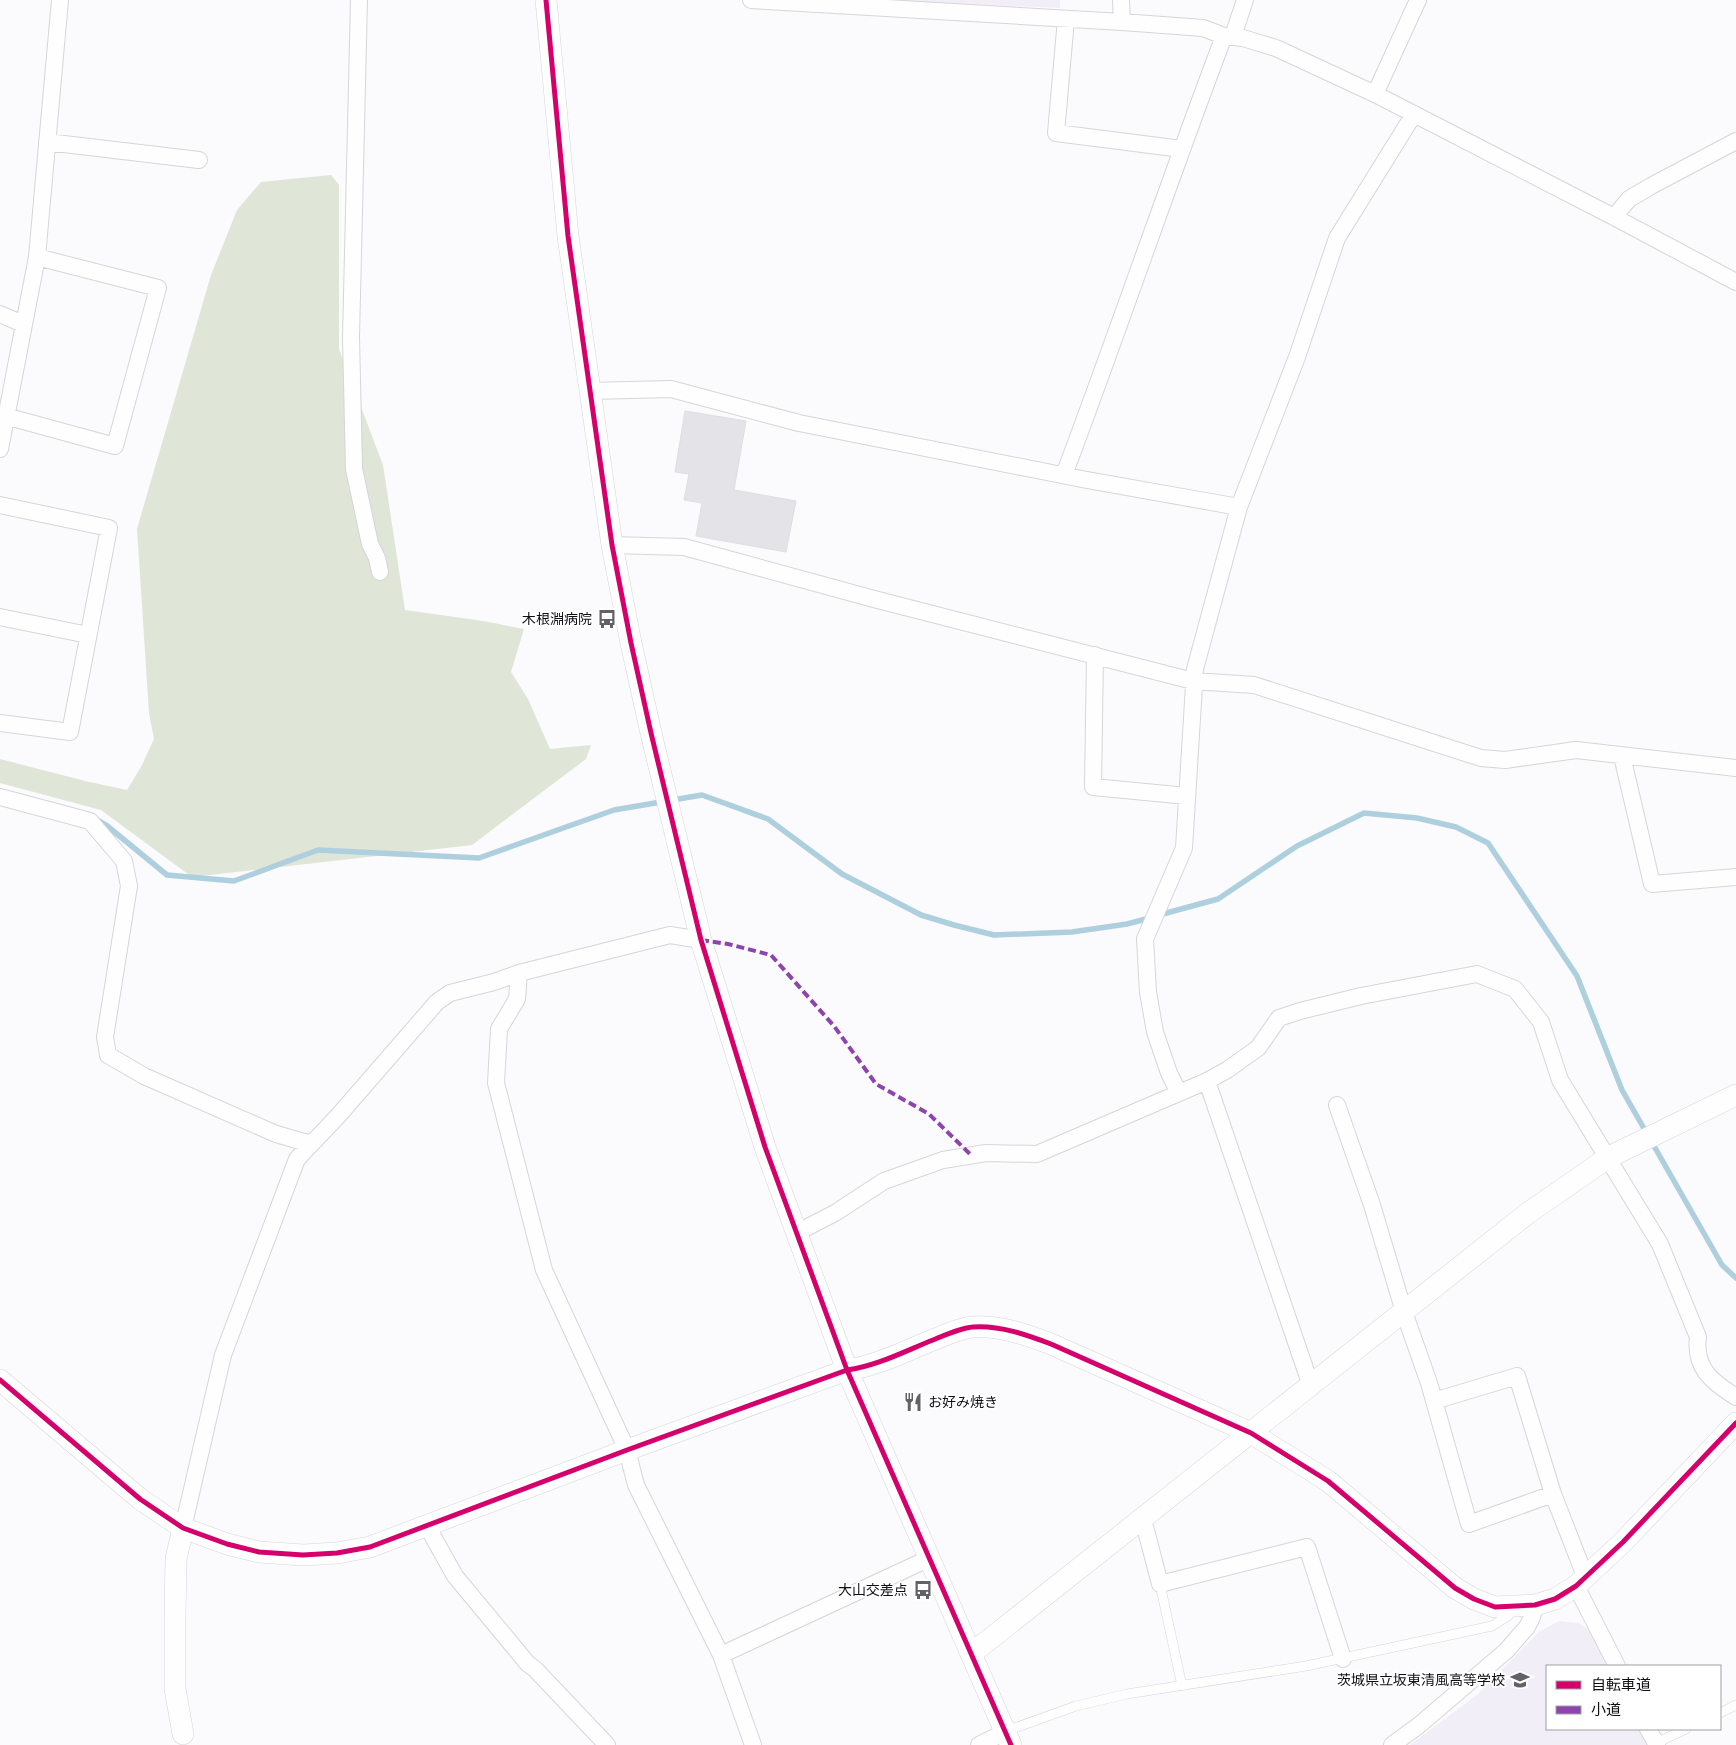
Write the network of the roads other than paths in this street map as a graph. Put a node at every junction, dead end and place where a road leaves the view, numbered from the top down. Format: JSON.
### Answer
{"nodes":[{"id":1,"x":60,"y":0,"type":"edge"},
{"id":2,"x":359,"y":0,"type":"edge"},
{"id":3,"x":546,"y":0,"type":"edge"},
{"id":4,"x":751,"y":0,"type":"edge"},
{"id":5,"x":1121,"y":0,"type":"edge"},
{"id":6,"x":1245,"y":0,"type":"edge"},
{"id":7,"x":1418,"y":0,"type":"edge"},
{"id":8,"x":1066,"y":19,"type":"junction"},
{"id":9,"x":1122,"y":22,"type":"junction"},
{"id":10,"x":1229,"y":36,"type":"junction"},
{"id":11,"x":1375,"y":94,"type":"junction"},
{"id":12,"x":1414,"y":114,"type":"junction"},
{"id":13,"x":1736,"y":141,"type":"edge"},
{"id":14,"x":47,"y":142,"type":"junction"},
{"id":15,"x":1182,"y":148,"type":"junction"},
{"id":16,"x":199,"y":160,"type":"dead end"},
{"id":17,"x":1614,"y":217,"type":"junction"},
{"id":18,"x":37,"y":257,"type":"junction"},
{"id":19,"x":1736,"y":282,"type":"edge"},
{"id":20,"x":0,"y":314,"type":"edge"},
{"id":21,"x":23,"y":324,"type":"junction"},
{"id":22,"x":590,"y":391,"type":"junction"},
{"id":23,"x":5,"y":416,"type":"junction"},
{"id":24,"x":0,"y":449,"type":"edge"},
{"id":25,"x":1064,"y":475,"type":"junction"},
{"id":26,"x":0,"y":506,"type":"edge"},
{"id":27,"x":1239,"y":507,"type":"junction"},
{"id":28,"x":612,"y":545,"type":"junction"},
{"id":29,"x":380,"y":572,"type":"dead end"},
{"id":30,"x":0,"y":617,"type":"edge"},
{"id":31,"x":88,"y":635,"type":"junction"},
{"id":32,"x":1095,"y":655,"type":"junction"},
{"id":33,"x":1193,"y":681,"type":"junction"},
{"id":34,"x":0,"y":723,"type":"edge"},
{"id":35,"x":1622,"y":756,"type":"junction"},
{"id":36,"x":1736,"y":768,"type":"edge"},
{"id":37,"x":1188,"y":796,"type":"junction"},
{"id":38,"x":0,"y":797,"type":"edge"},
{"id":39,"x":1736,"y":877,"type":"edge"},
{"id":40,"x":701,"y":940,"type":"junction"},
{"id":41,"x":519,"y":973,"type":"junction"},
{"id":42,"x":1207,"y":1081,"type":"junction"},
{"id":43,"x":1178,"y":1093,"type":"junction"},
{"id":44,"x":1736,"y":1095,"type":"edge"},
{"id":45,"x":1336,"y":1105,"type":"dead end"},
{"id":46,"x":311,"y":1144,"type":"junction"},
{"id":47,"x":1609,"y":1157,"type":"junction"},
{"id":48,"x":796,"y":1234,"type":"junction"},
{"id":49,"x":1404,"y":1312,"type":"junction"},
{"id":50,"x":847,"y":1370,"type":"junction"},
{"id":51,"x":0,"y":1380,"type":"edge"},
{"id":52,"x":1311,"y":1386,"type":"junction"},
{"id":53,"x":1736,"y":1397,"type":"edge"},
{"id":54,"x":1434,"y":1401,"type":"junction"},
{"id":55,"x":1736,"y":1423,"type":"edge"},
{"id":56,"x":1251,"y":1433,"type":"junction"},
{"id":57,"x":627,"y":1450,"type":"junction"},
{"id":58,"x":1553,"y":1494,"type":"junction"},
{"id":59,"x":1143,"y":1518,"type":"junction"},
{"id":60,"x":428,"y":1526,"type":"junction"},
{"id":61,"x":184,"y":1528,"type":"junction"},
{"id":62,"x":930,"y":1558,"type":"junction"},
{"id":63,"x":1581,"y":1581,"type":"junction"},
{"id":64,"x":1160,"y":1584,"type":"junction"},
{"id":65,"x":1535,"y":1605,"type":"junction"},
{"id":66,"x":1511,"y":1607,"type":"junction"},
{"id":67,"x":971,"y":1654,"type":"junction"},
{"id":68,"x":720,"y":1655,"type":"junction"},
{"id":69,"x":1343,"y":1659,"type":"junction"},
{"id":70,"x":1617,"y":1665,"type":"edge"},
{"id":71,"x":1182,"y":1686,"type":"junction"},
{"id":72,"x":1734,"y":1706,"type":"edge"},
{"id":73,"x":1721,"y":1712,"type":"edge"},
{"id":74,"x":1736,"y":1716,"type":"edge"},
{"id":75,"x":1649,"y":1730,"type":"edge"},
{"id":76,"x":1684,"y":1730,"type":"edge"},
{"id":77,"x":1008,"y":1738,"type":"edge"},
{"id":78,"x":185,"y":1739,"type":"edge"},
{"id":79,"x":1656,"y":1744,"type":"edge"},
{"id":80,"x":607,"y":1745,"type":"edge"},
{"id":81,"x":752,"y":1745,"type":"edge"},
{"id":82,"x":979,"y":1745,"type":"edge"},
{"id":83,"x":1392,"y":1745,"type":"edge"}],
"edges":[{"from":1,"to":14,"type":"street"},
{"from":2,"to":29,"type":"street"},
{"from":3,"to":22,"type":"street"},
{"from":4,"to":8,"type":"street"},
{"from":5,"to":9,"type":"street"},
{"from":6,"to":10,"type":"street"},
{"from":7,"to":11,"type":"street"},
{"from":8,"to":9,"type":"street"},
{"from":8,"to":15,"type":"street"},
{"from":9,"to":10,"type":"street"},
{"from":10,"to":11,"type":"street"},
{"from":10,"to":15,"type":"street"},
{"from":11,"to":12,"type":"street"},
{"from":12,"to":17,"type":"street"},
{"from":12,"to":27,"type":"street"},
{"from":13,"to":17,"type":"street"},
{"from":14,"to":16,"type":"street"},
{"from":14,"to":18,"type":"street"},
{"from":15,"to":25,"type":"street"},
{"from":17,"to":19,"type":"street"},
{"from":18,"to":21,"type":"street"},
{"from":18,"to":23,"type":"street"},
{"from":20,"to":21,"type":"street"},
{"from":21,"to":23,"type":"street"},
{"from":22,"to":25,"type":"street"},
{"from":22,"to":28,"type":"street"},
{"from":23,"to":24,"type":"street"},
{"from":25,"to":27,"type":"street"},
{"from":26,"to":31,"type":"street"},
{"from":27,"to":33,"type":"street"},
{"from":28,"to":32,"type":"street"},
{"from":28,"to":40,"type":"street"},
{"from":30,"to":31,"type":"street"},
{"from":31,"to":34,"type":"street"},
{"from":32,"to":33,"type":"street"},
{"from":32,"to":37,"type":"street"},
{"from":33,"to":35,"type":"street"},
{"from":33,"to":37,"type":"street"},
{"from":35,"to":36,"type":"street"},
{"from":35,"to":39,"type":"street"},
{"from":37,"to":43,"type":"street"},
{"from":38,"to":46,"type":"street"},
{"from":40,"to":41,"type":"street"},
{"from":40,"to":48,"type":"street"},
{"from":41,"to":46,"type":"street"},
{"from":41,"to":57,"type":"street"},
{"from":42,"to":43,"type":"street"},
{"from":42,"to":47,"type":"street"},
{"from":42,"to":52,"type":"street"},
{"from":43,"to":48,"type":"street"},
{"from":44,"to":47,"type":"street"},
{"from":45,"to":49,"type":"street"},
{"from":46,"to":61,"type":"street"},
{"from":47,"to":49,"type":"street"},
{"from":47,"to":53,"type":"street"},
{"from":48,"to":50,"type":"street"},
{"from":49,"to":52,"type":"street"},
{"from":49,"to":54,"type":"street"},
{"from":50,"to":56,"type":"street"},
{"from":50,"to":57,"type":"street"},
{"from":50,"to":62,"type":"street"},
{"from":51,"to":61,"type":"street"},
{"from":52,"to":56,"type":"street"},
{"from":54,"to":58,"type":"street"},
{"from":54,"to":58,"type":"street"},
{"from":55,"to":63,"type":"street"},
{"from":56,"to":59,"type":"street"},
{"from":56,"to":66,"type":"street"},
{"from":57,"to":60,"type":"street"},
{"from":57,"to":68,"type":"street"},
{"from":58,"to":63,"type":"street"},
{"from":59,"to":64,"type":"street"},
{"from":59,"to":67,"type":"street"},
{"from":60,"to":61,"type":"street"},
{"from":60,"to":80,"type":"street"},
{"from":61,"to":78,"type":"street"},
{"from":62,"to":67,"type":"street"},
{"from":62,"to":68,"type":"street"},
{"from":63,"to":65,"type":"street"},
{"from":63,"to":70,"type":"street"},
{"from":64,"to":69,"type":"street"},
{"from":64,"to":71,"type":"lane"},
{"from":65,"to":66,"type":"street"},
{"from":65,"to":83,"type":"street"},
{"from":66,"to":69,"type":"lane"},
{"from":67,"to":77,"type":"street"},
{"from":68,"to":81,"type":"street"},
{"from":69,"to":71,"type":"lane"},
{"from":71,"to":77,"type":"lane"},
{"from":72,"to":73,"type":"lane"},
{"from":72,"to":74,"type":"lane"},
{"from":75,"to":79,"type":"street"},
{"from":76,"to":79,"type":"lane"},
{"from":77,"to":82,"type":"street"}]}
